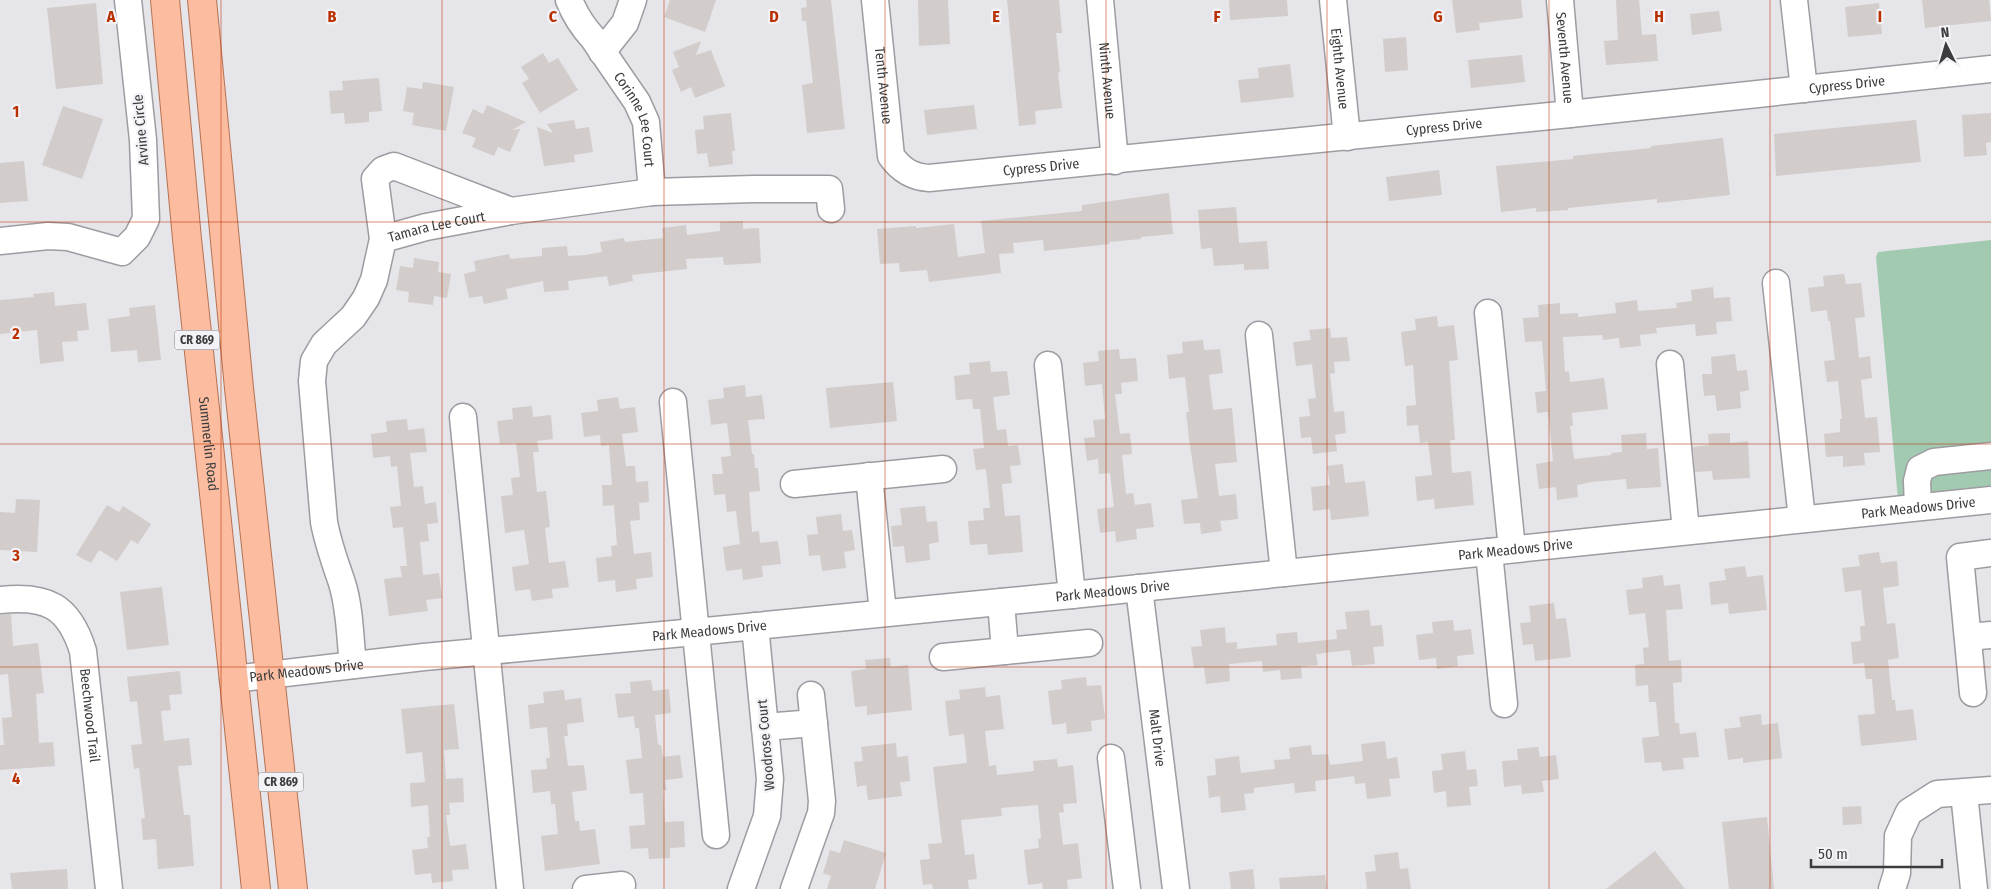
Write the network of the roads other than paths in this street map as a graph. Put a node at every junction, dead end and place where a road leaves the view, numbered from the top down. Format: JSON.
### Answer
{"nodes":[{"id":1,"x":128,"y":0,"type":"edge"},
{"id":2,"x":164,"y":0,"type":"edge"},
{"id":3,"x":202,"y":0,"type":"edge"},
{"id":4,"x":569,"y":0,"type":"edge"},
{"id":5,"x":633,"y":0,"type":"edge"},
{"id":6,"x":875,"y":0,"type":"edge"},
{"id":7,"x":1100,"y":0,"type":"edge"},
{"id":8,"x":1333,"y":0,"type":"edge"},
{"id":9,"x":1560,"y":0,"type":"edge"},
{"id":10,"x":1794,"y":0,"type":"edge"},
{"id":11,"x":602,"y":52,"type":"junction"},
{"id":12,"x":1991,"y":69,"type":"edge"},
{"id":13,"x":1804,"y":89,"type":"junction"},
{"id":14,"x":1570,"y":114,"type":"junction"},
{"id":15,"x":1347,"y":137,"type":"junction"},
{"id":16,"x":1115,"y":161,"type":"junction"},
{"id":17,"x":900,"y":168,"type":"joint"},
{"id":18,"x":652,"y":192,"type":"junction"},
{"id":19,"x":831,"y":209,"type":"dead end"},
{"id":20,"x":511,"y":211,"type":"junction"},
{"id":21,"x":383,"y":239,"type":"junction"},
{"id":22,"x":0,"y":241,"type":"edge"},
{"id":23,"x":1776,"y":283,"type":"dead end"},
{"id":24,"x":1488,"y":313,"type":"dead end"},
{"id":25,"x":1259,"y":335,"type":"dead end"},
{"id":26,"x":1670,"y":364,"type":"dead end"},
{"id":27,"x":1048,"y":365,"type":"dead end"},
{"id":28,"x":673,"y":402,"type":"dead end"},
{"id":29,"x":463,"y":417,"type":"dead end"},
{"id":30,"x":1991,"y":456,"type":"edge"},
{"id":31,"x":943,"y":469,"type":"dead end"},
{"id":32,"x":869,"y":476,"type":"junction"},
{"id":33,"x":794,"y":484,"type":"dead end"},
{"id":34,"x":1991,"y":500,"type":"edge"},
{"id":35,"x":1918,"y":508,"type":"junction"},
{"id":36,"x":1802,"y":519,"type":"junction"},
{"id":37,"x":1686,"y":531,"type":"junction"},
{"id":38,"x":1500,"y":551,"type":"junction"},
{"id":39,"x":1991,"y":554,"type":"edge"},
{"id":40,"x":1284,"y":573,"type":"junction"},
{"id":41,"x":1139,"y":588,"type":"junction"},
{"id":42,"x":1072,"y":595,"type":"junction"},
{"id":43,"x":0,"y":600,"type":"edge"},
{"id":44,"x":1000,"y":602,"type":"junction"},
{"id":45,"x":883,"y":614,"type":"junction"},
{"id":46,"x":755,"y":626,"type":"junction"},
{"id":47,"x":695,"y":632,"type":"junction"},
{"id":48,"x":1979,"y":636,"type":"edge"},
{"id":49,"x":1089,"y":643,"type":"dead end"},
{"id":50,"x":1005,"y":651,"type":"junction"},
{"id":51,"x":486,"y":652,"type":"junction"},
{"id":52,"x":943,"y":657,"type":"dead end"},
{"id":53,"x":353,"y":665,"type":"junction"},
{"id":54,"x":269,"y":675,"type":"junction"},
{"id":55,"x":233,"y":679,"type":"junction"},
{"id":56,"x":1973,"y":693,"type":"dead end"},
{"id":57,"x":811,"y":695,"type":"dead end"},
{"id":58,"x":1504,"y":704,"type":"dead end"},
{"id":59,"x":814,"y":722,"type":"junction"},
{"id":60,"x":765,"y":727,"type":"junction"},
{"id":61,"x":1111,"y":758,"type":"dead end"},
{"id":62,"x":1991,"y":790,"type":"edge"},
{"id":63,"x":1964,"y":792,"type":"junction"},
{"id":64,"x":716,"y":835,"type":"dead end"},
{"id":65,"x":622,"y":884,"type":"dead end"},
{"id":66,"x":747,"y":887,"type":"edge"},
{"id":67,"x":109,"y":889,"type":"edge"},
{"id":68,"x":256,"y":889,"type":"edge"},
{"id":69,"x":292,"y":889,"type":"edge"},
{"id":70,"x":510,"y":889,"type":"edge"},
{"id":71,"x":586,"y":889,"type":"edge"},
{"id":72,"x":794,"y":889,"type":"edge"},
{"id":73,"x":1127,"y":889,"type":"edge"},
{"id":74,"x":1176,"y":889,"type":"edge"},
{"id":75,"x":1892,"y":889,"type":"edge"},
{"id":76,"x":1974,"y":889,"type":"edge"}],
"edges":[{"from":1,"to":22,"type":"street","name":"Arvine Circle"},
{"from":2,"to":55,"type":"main road","name":"Summerlin Road","number":"CR 869"},
{"from":3,"to":54,"type":"main road","number":"CR 869"},
{"from":4,"to":11,"type":"street","name":"Corinne Lee Court"},
{"from":5,"to":11,"type":"street"},
{"from":6,"to":17,"type":"street","name":"Tenth Avenue"},
{"from":7,"to":16,"type":"street","name":"Ninth Avenue"},
{"from":8,"to":15,"type":"street","name":"Eighth Avenue"},
{"from":9,"to":14,"type":"street","name":"Seventh Avenue"},
{"from":10,"to":13,"type":"street"},
{"from":11,"to":18,"type":"street","name":"Corinne Lee Court"},
{"from":12,"to":13,"type":"street","name":"Cypress Drive"},
{"from":13,"to":14,"type":"street","name":"Cypress Drive"},
{"from":14,"to":15,"type":"street","name":"Cypress Drive"},
{"from":15,"to":16,"type":"street","name":"Cypress Drive"},
{"from":16,"to":17,"type":"street","name":"Cypress Drive"},
{"from":18,"to":19,"type":"street","name":"Tamara Lee Court"},
{"from":18,"to":20,"type":"street","name":"Tamara Lee Court"},
{"from":20,"to":21,"type":"street","name":"Tamara Lee Court"},
{"from":20,"to":21,"type":"street"},
{"from":21,"to":53,"type":"street","name":"Tamara Lee Court"},
{"from":23,"to":36,"type":"street"},
{"from":24,"to":38,"type":"street"},
{"from":25,"to":40,"type":"street"},
{"from":26,"to":37,"type":"street"},
{"from":27,"to":42,"type":"street"},
{"from":28,"to":47,"type":"street"},
{"from":29,"to":51,"type":"street"},
{"from":30,"to":35,"type":"street"},
{"from":31,"to":32,"type":"street"},
{"from":32,"to":33,"type":"street"},
{"from":32,"to":45,"type":"street"},
{"from":34,"to":35,"type":"street","name":"Park Meadows Drive"},
{"from":35,"to":36,"type":"street","name":"Park Meadows Drive"},
{"from":36,"to":37,"type":"street","name":"Park Meadows Drive"},
{"from":37,"to":38,"type":"street","name":"Park Meadows Drive"},
{"from":38,"to":40,"type":"street","name":"Park Meadows Drive"},
{"from":38,"to":58,"type":"street"},
{"from":39,"to":48,"type":"street"},
{"from":40,"to":41,"type":"street","name":"Park Meadows Drive"},
{"from":41,"to":42,"type":"street","name":"Park Meadows Drive"},
{"from":41,"to":74,"type":"street","name":"Malt Drive"},
{"from":42,"to":44,"type":"street","name":"Park Meadows Drive"},
{"from":43,"to":67,"type":"street","name":"Beechwood Trail"},
{"from":44,"to":45,"type":"street","name":"Park Meadows Drive"},
{"from":44,"to":50,"type":"street"},
{"from":45,"to":46,"type":"street","name":"Park Meadows Drive"},
{"from":46,"to":47,"type":"street","name":"Park Meadows Drive"},
{"from":46,"to":60,"type":"street","name":"Woodrose Court"},
{"from":47,"to":51,"type":"street","name":"Park Meadows Drive"},
{"from":47,"to":64,"type":"street"},
{"from":48,"to":56,"type":"street"},
{"from":49,"to":50,"type":"street"},
{"from":50,"to":52,"type":"street"},
{"from":51,"to":53,"type":"street","name":"Park Meadows Drive"},
{"from":51,"to":70,"type":"street"},
{"from":53,"to":54,"type":"street","name":"Park Meadows Drive"},
{"from":54,"to":55,"type":"street","name":"Park Meadows Drive"},
{"from":54,"to":69,"type":"main road","number":"CR 869"},
{"from":55,"to":68,"type":"main road","name":"Summerlin Road","number":"CR 869"},
{"from":57,"to":59,"type":"street"},
{"from":59,"to":60,"type":"street"},
{"from":59,"to":72,"type":"street"},
{"from":60,"to":66,"type":"street","name":"Woodrose Court"},
{"from":61,"to":73,"type":"street"},
{"from":62,"to":63,"type":"street"},
{"from":63,"to":75,"type":"street"},
{"from":63,"to":76,"type":"street"},
{"from":65,"to":71,"type":"street"}]}
